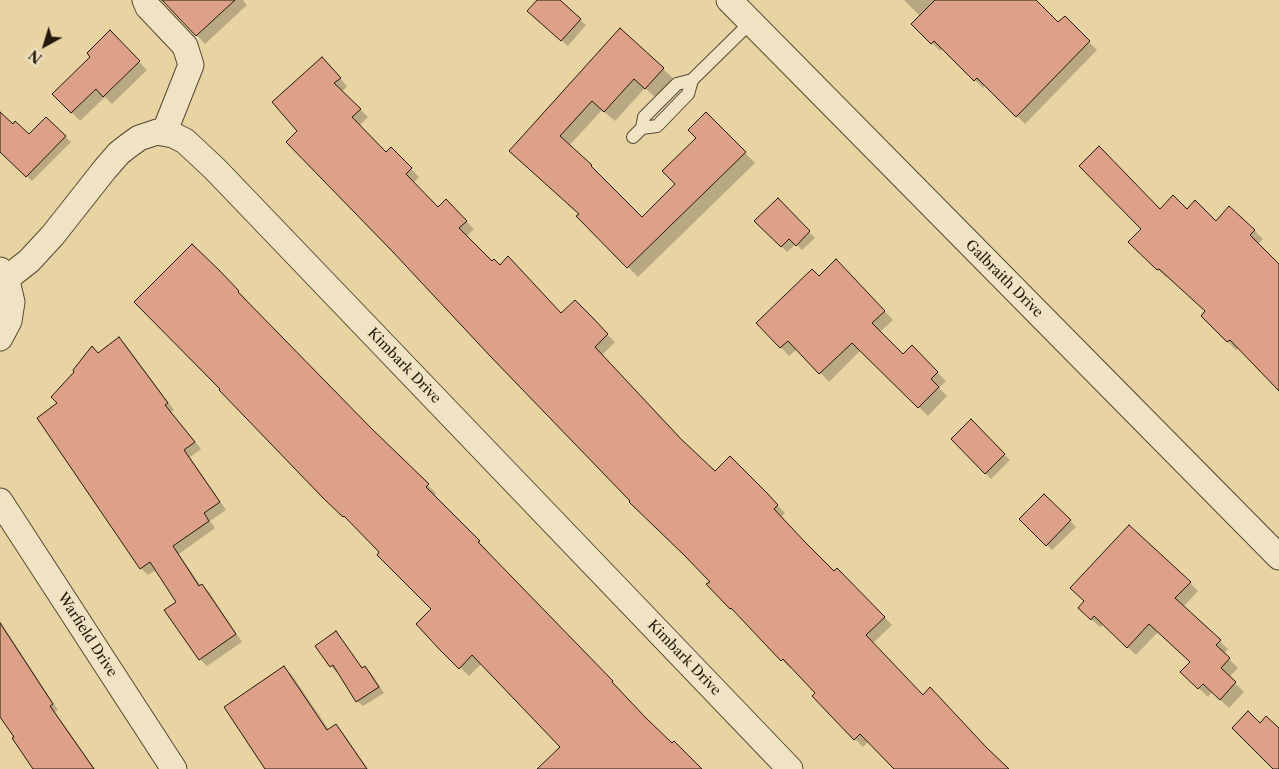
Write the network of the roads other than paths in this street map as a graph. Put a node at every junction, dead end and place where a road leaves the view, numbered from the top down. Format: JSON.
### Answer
{"nodes":[{"id":1,"x":145,"y":0,"type":"edge"},
{"id":2,"x":730,"y":0,"type":"edge"},
{"id":3,"x":751,"y":22,"type":"junction"},
{"id":4,"x":164,"y":133,"type":"junction"},
{"id":5,"x":637,"y":133,"type":"dead end"},
{"id":6,"x":3,"y":275,"type":"edge"},
{"id":7,"x":0,"y":338,"type":"edge"},
{"id":8,"x":0,"y":501,"type":"edge"},
{"id":9,"x":1279,"y":557,"type":"edge"},
{"id":10,"x":174,"y":769,"type":"edge"},
{"id":11,"x":790,"y":769,"type":"edge"}],
"edges":[{"from":1,"to":4,"type":"street"},
{"from":2,"to":3,"type":"street","name":"Galbraith Drive"},
{"from":3,"to":5,"type":"lane"},
{"from":3,"to":9,"type":"street","name":"Galbraith Drive"},
{"from":4,"to":6,"type":"street"},
{"from":4,"to":11,"type":"street","name":"Kimbark Drive"},
{"from":6,"to":7,"type":"street"},
{"from":8,"to":10,"type":"street","name":"Warfield Drive"}]}
